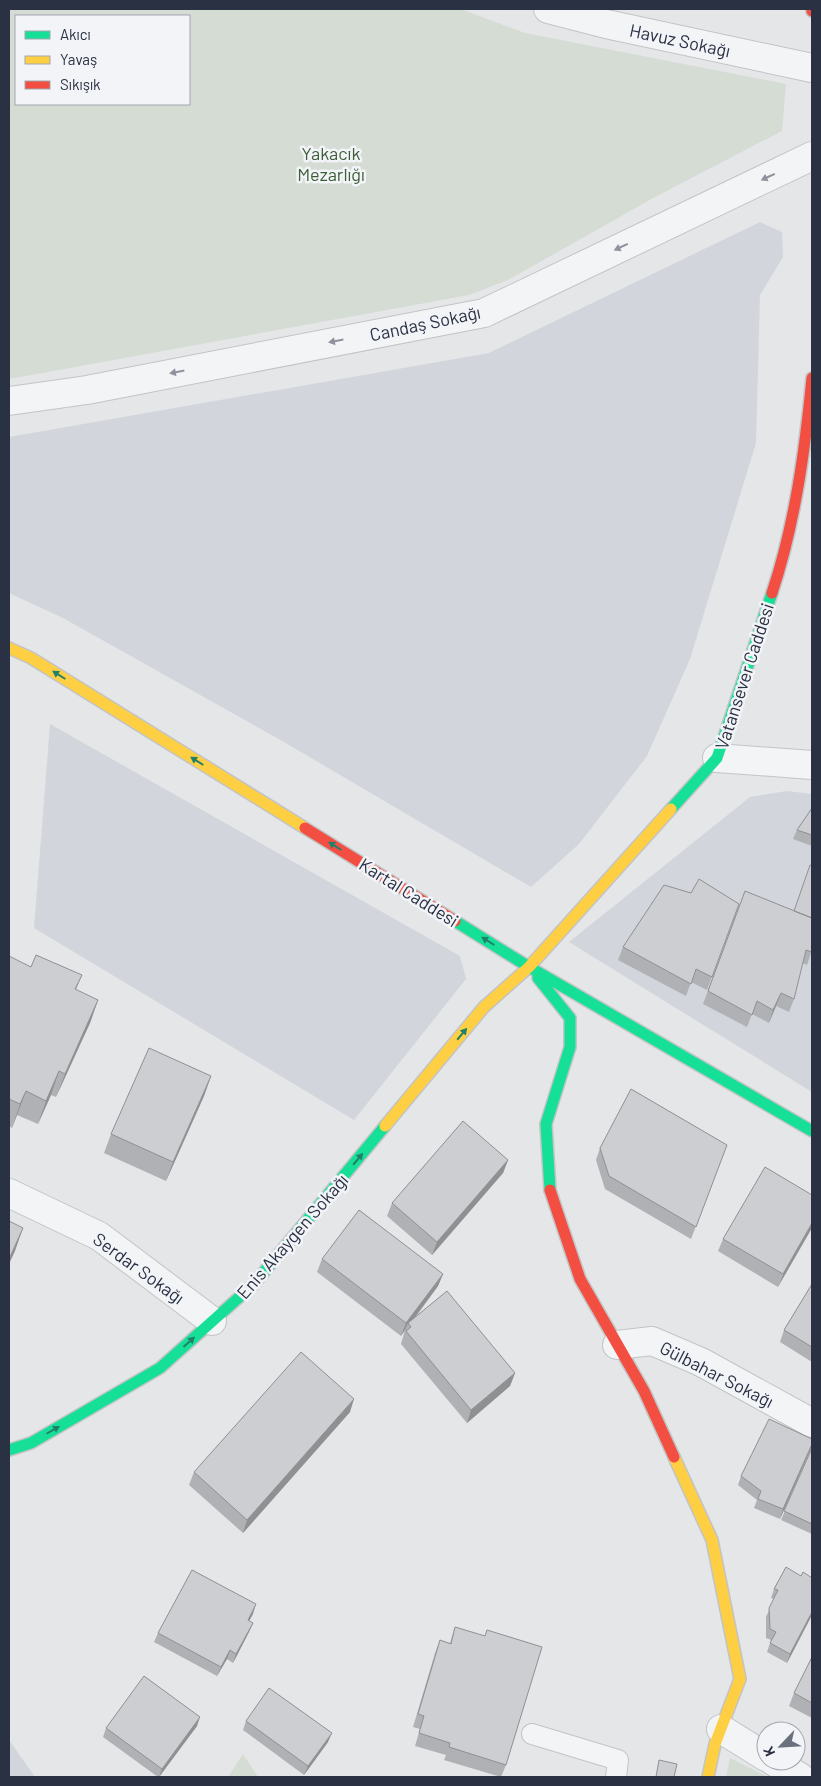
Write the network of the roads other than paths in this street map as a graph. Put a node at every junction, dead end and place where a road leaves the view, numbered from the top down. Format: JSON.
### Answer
{"nodes":[{"id":1,"x":548,"y":9,"type":"edge"},
{"id":2,"x":812,"y":68,"type":"edge"},
{"id":3,"x":812,"y":156,"type":"edge"},
{"id":4,"x":812,"y":378,"type":"edge"},
{"id":5,"x":9,"y":401,"type":"edge"},
{"id":6,"x":9,"y":648,"type":"edge"},
{"id":7,"x":717,"y":758,"type":"junction"},
{"id":8,"x":812,"y":765,"type":"edge"},
{"id":9,"x":529,"y":967,"type":"junction"},
{"id":10,"x":812,"y":1131,"type":"edge"},
{"id":11,"x":9,"y":1193,"type":"edge"},
{"id":12,"x":212,"y":1321,"type":"junction"},
{"id":13,"x":617,"y":1346,"type":"junction"},
{"id":14,"x":812,"y":1423,"type":"edge"},
{"id":15,"x":9,"y":1450,"type":"edge"},
{"id":16,"x":721,"y":1729,"type":"junction"},
{"id":17,"x":532,"y":1734,"type":"dead end"},
{"id":18,"x":756,"y":1750,"type":"edge"},
{"id":19,"x":616,"y":1777,"type":"edge"},
{"id":20,"x":708,"y":1777,"type":"edge"}],
"edges":[{"from":1,"to":2,"type":"street","name":"Havuz Sokağı"},
{"from":3,"to":5,"type":"street","name":"Candaş Sokağı","one_way":true},
{"from":4,"to":7,"type":"main road","name":"Vatansever Caddesi"},
{"from":9,"to":6,"type":"main road","name":"Kartal Caddesi","one_way":true},
{"from":7,"to":8,"type":"street"},
{"from":7,"to":9,"type":"main road","name":"Vatansever Caddesi"},
{"from":9,"to":10,"type":"main road","name":"Kartal Caddesi"},
{"from":12,"to":9,"type":"main road","name":"Enis Akaygen Sokağı","one_way":true},
{"from":9,"to":13,"type":"main road"},
{"from":11,"to":12,"type":"street","name":"Serdar Sokağı"},
{"from":15,"to":12,"type":"main road","name":"Enis Akaygen Sokağı","one_way":true},
{"from":13,"to":14,"type":"street","name":"Gülbahar Sokağı"},
{"from":13,"to":16,"type":"main road"},
{"from":16,"to":18,"type":"street"},
{"from":16,"to":20,"type":"main road"},
{"from":17,"to":19,"type":"lane"}]}
